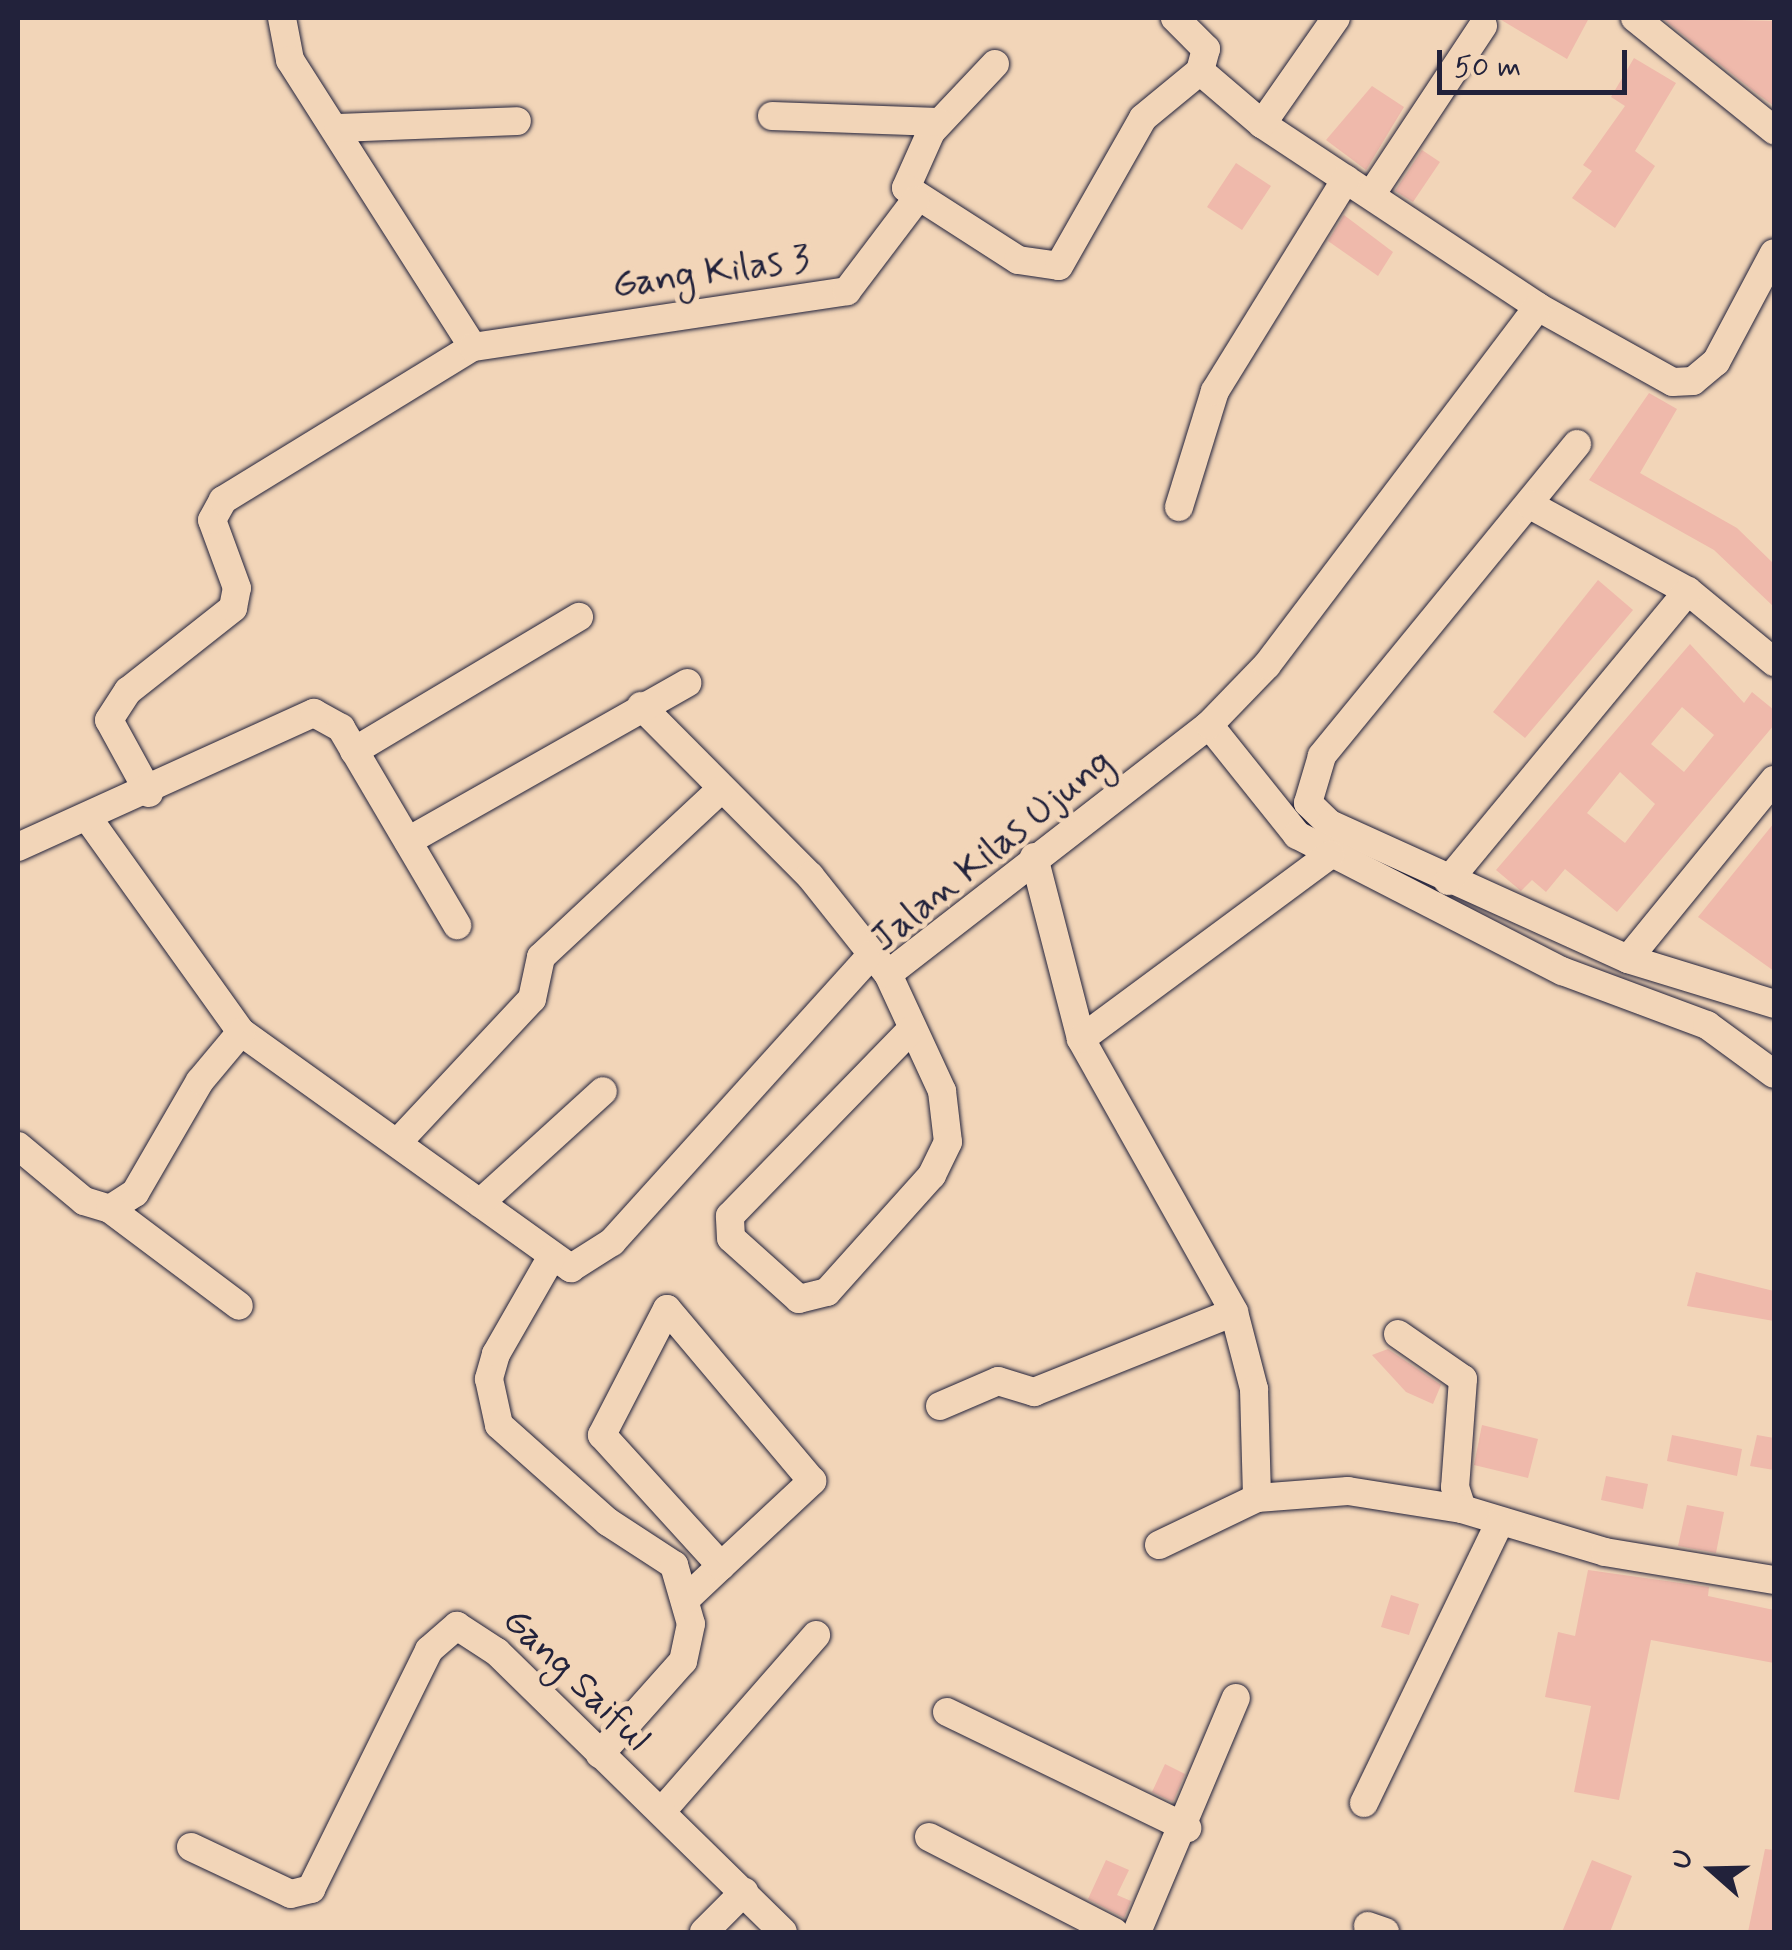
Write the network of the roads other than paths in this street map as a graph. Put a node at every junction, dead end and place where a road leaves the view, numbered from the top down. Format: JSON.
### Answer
{"nodes":[{"id":1,"x":282,"y":18,"type":"edge"},
{"id":2,"x":1175,"y":18,"type":"edge"},
{"id":3,"x":1336,"y":18,"type":"edge"},
{"id":4,"x":1639,"y":19,"type":"edge"},
{"id":5,"x":1484,"y":26,"type":"dead end"},
{"id":6,"x":995,"y":64,"type":"dead end"},
{"id":7,"x":1200,"y":71,"type":"junction"},
{"id":8,"x":772,"y":116,"type":"dead end"},
{"id":9,"x":517,"y":121,"type":"dead end"},
{"id":10,"x":938,"y":122,"type":"junction"},
{"id":11,"x":1262,"y":124,"type":"junction"},
{"id":12,"x":338,"y":128,"type":"junction"},
{"id":13,"x":1774,"y":130,"type":"edge"},
{"id":14,"x":1346,"y":179,"type":"junction"},
{"id":15,"x":1371,"y":195,"type":"junction"},
{"id":16,"x":915,"y":201,"type":"junction"},
{"id":17,"x":1774,"y":253,"type":"edge"},
{"id":18,"x":1538,"y":307,"type":"junction"},
{"id":19,"x":472,"y":347,"type":"junction"},
{"id":20,"x":1577,"y":444,"type":"dead end"},
{"id":21,"x":1530,"y":505,"type":"junction"},
{"id":22,"x":1179,"y":507,"type":"dead end"},
{"id":23,"x":1688,"y":591,"type":"junction"},
{"id":24,"x":579,"y":617,"type":"dead end"},
{"id":25,"x":1774,"y":662,"type":"edge"},
{"id":26,"x":687,"y":682,"type":"dead end"},
{"id":27,"x":641,"y":706,"type":"junction"},
{"id":28,"x":1209,"y":724,"type":"junction"},
{"id":29,"x":354,"y":751,"type":"junction"},
{"id":30,"x":1774,"y":780,"type":"edge"},
{"id":31,"x":719,"y":791,"type":"junction"},
{"id":32,"x":149,"y":792,"type":"junction"},
{"id":33,"x":90,"y":821,"type":"junction"},
{"id":34,"x":408,"y":841,"type":"junction"},
{"id":35,"x":18,"y":847,"type":"edge"},
{"id":36,"x":1330,"y":855,"type":"junction"},
{"id":37,"x":1034,"y":858,"type":"junction"},
{"id":38,"x":1448,"y":880,"type":"junction"},
{"id":39,"x":456,"y":925,"type":"dead end"},
{"id":40,"x":1628,"y":959,"type":"junction"},
{"id":41,"x":879,"y":964,"type":"junction"},
{"id":42,"x":1774,"y":1004,"type":"edge"},
{"id":43,"x":910,"y":1031,"type":"junction"},
{"id":44,"x":241,"y":1032,"type":"junction"},
{"id":45,"x":1081,"y":1039,"type":"junction"},
{"id":46,"x":1774,"y":1074,"type":"edge"},
{"id":47,"x":604,"y":1090,"type":"dead end"},
{"id":48,"x":398,"y":1142,"type":"junction"},
{"id":49,"x":18,"y":1146,"type":"edge"},
{"id":50,"x":480,"y":1203,"type":"junction"},
{"id":51,"x":110,"y":1209,"type":"junction"},
{"id":52,"x":551,"y":1258,"type":"junction"},
{"id":53,"x":239,"y":1306,"type":"dead end"},
{"id":54,"x":1234,"y":1312,"type":"junction"},
{"id":55,"x":1398,"y":1334,"type":"dead end"},
{"id":56,"x":940,"y":1406,"type":"dead end"},
{"id":57,"x":1258,"y":1498,"type":"junction"},
{"id":58,"x":1462,"y":1509,"type":"junction"},
{"id":59,"x":1500,"y":1522,"type":"junction"},
{"id":60,"x":1158,"y":1545,"type":"dead end"},
{"id":61,"x":722,"y":1566,"type":"junction"},
{"id":62,"x":1774,"y":1580,"type":"edge"},
{"id":63,"x":687,"y":1598,"type":"junction"},
{"id":64,"x":816,"y":1635,"type":"dead end"},
{"id":65,"x":1236,"y":1698,"type":"dead end"},
{"id":66,"x":947,"y":1712,"type":"dead end"},
{"id":67,"x":600,"y":1754,"type":"junction"},
{"id":68,"x":1364,"y":1803,"type":"dead end"},
{"id":69,"x":662,"y":1812,"type":"junction"},
{"id":70,"x":1187,"y":1828,"type":"junction"},
{"id":71,"x":929,"y":1838,"type":"dead end"},
{"id":72,"x":191,"y":1847,"type":"dead end"},
{"id":73,"x":744,"y":1892,"type":"junction"},
{"id":74,"x":704,"y":1932,"type":"edge"},
{"id":75,"x":782,"y":1932,"type":"edge"},
{"id":76,"x":1114,"y":1932,"type":"edge"},
{"id":77,"x":1137,"y":1932,"type":"edge"}],
"edges":[{"from":1,"to":12,"type":"street"},
{"from":2,"to":7,"type":"street"},
{"from":3,"to":11,"type":"street"},
{"from":4,"to":13,"type":"street"},
{"from":5,"to":15,"type":"street"},
{"from":6,"to":10,"type":"street"},
{"from":7,"to":11,"type":"street"},
{"from":7,"to":16,"type":"street"},
{"from":8,"to":10,"type":"street"},
{"from":9,"to":12,"type":"street"},
{"from":10,"to":16,"type":"street"},
{"from":11,"to":14,"type":"street"},
{"from":12,"to":19,"type":"street"},
{"from":14,"to":15,"type":"street"},
{"from":14,"to":22,"type":"street"},
{"from":15,"to":18,"type":"street"},
{"from":16,"to":19,"type":"street","name":"Gang Kilas 3"},
{"from":17,"to":18,"type":"street"},
{"from":18,"to":28,"type":"street","name":"Jalan Kilas Ujung"},
{"from":19,"to":32,"type":"street"},
{"from":20,"to":21,"type":"street"},
{"from":21,"to":23,"type":"street"},
{"from":21,"to":38,"type":"street"},
{"from":23,"to":25,"type":"street"},
{"from":23,"to":38,"type":"street"},
{"from":24,"to":29,"type":"street"},
{"from":26,"to":27,"type":"street"},
{"from":27,"to":31,"type":"street"},
{"from":27,"to":34,"type":"street"},
{"from":28,"to":36,"type":"street"},
{"from":28,"to":37,"type":"street","name":"Jalan Kilas Ujung"},
{"from":29,"to":32,"type":"street"},
{"from":29,"to":34,"type":"street"},
{"from":30,"to":40,"type":"street"},
{"from":31,"to":41,"type":"street"},
{"from":31,"to":48,"type":"street"},
{"from":32,"to":33,"type":"street"},
{"from":33,"to":35,"type":"street"},
{"from":33,"to":44,"type":"street"},
{"from":34,"to":39,"type":"street"},
{"from":36,"to":45,"type":"street"},
{"from":36,"to":46,"type":"street"},
{"from":37,"to":41,"type":"street","name":"Jalan Kilas Ujung"},
{"from":37,"to":45,"type":"street"},
{"from":38,"to":40,"type":"street"},
{"from":40,"to":42,"type":"street"},
{"from":41,"to":43,"type":"street","name":"Jalan Kilas Ujung"},
{"from":41,"to":52,"type":"street"},
{"from":43,"to":43,"type":"street","name":"Jalan Kilas Ujung"},
{"from":44,"to":48,"type":"street"},
{"from":44,"to":51,"type":"street"},
{"from":45,"to":54,"type":"street"},
{"from":47,"to":50,"type":"street"},
{"from":48,"to":50,"type":"street"},
{"from":49,"to":51,"type":"street"},
{"from":50,"to":52,"type":"street"},
{"from":51,"to":53,"type":"street"},
{"from":52,"to":63,"type":"street"},
{"from":54,"to":56,"type":"street"},
{"from":54,"to":57,"type":"street"},
{"from":55,"to":58,"type":"street"},
{"from":57,"to":58,"type":"street"},
{"from":57,"to":60,"type":"street"},
{"from":58,"to":59,"type":"street"},
{"from":59,"to":62,"type":"street"},
{"from":59,"to":68,"type":"street"},
{"from":61,"to":61,"type":"street"},
{"from":61,"to":63,"type":"street"},
{"from":63,"to":67,"type":"street"},
{"from":64,"to":69,"type":"street"},
{"from":65,"to":70,"type":"street"},
{"from":66,"to":70,"type":"street"},
{"from":67,"to":69,"type":"street","name":"Gang Saiful"},
{"from":67,"to":72,"type":"street","name":"Gang Saiful"},
{"from":69,"to":73,"type":"street","name":"Gang Saiful"},
{"from":70,"to":77,"type":"street"},
{"from":71,"to":76,"type":"street"},
{"from":73,"to":74,"type":"street"},
{"from":73,"to":75,"type":"street","name":"Gang Saiful"}]}
